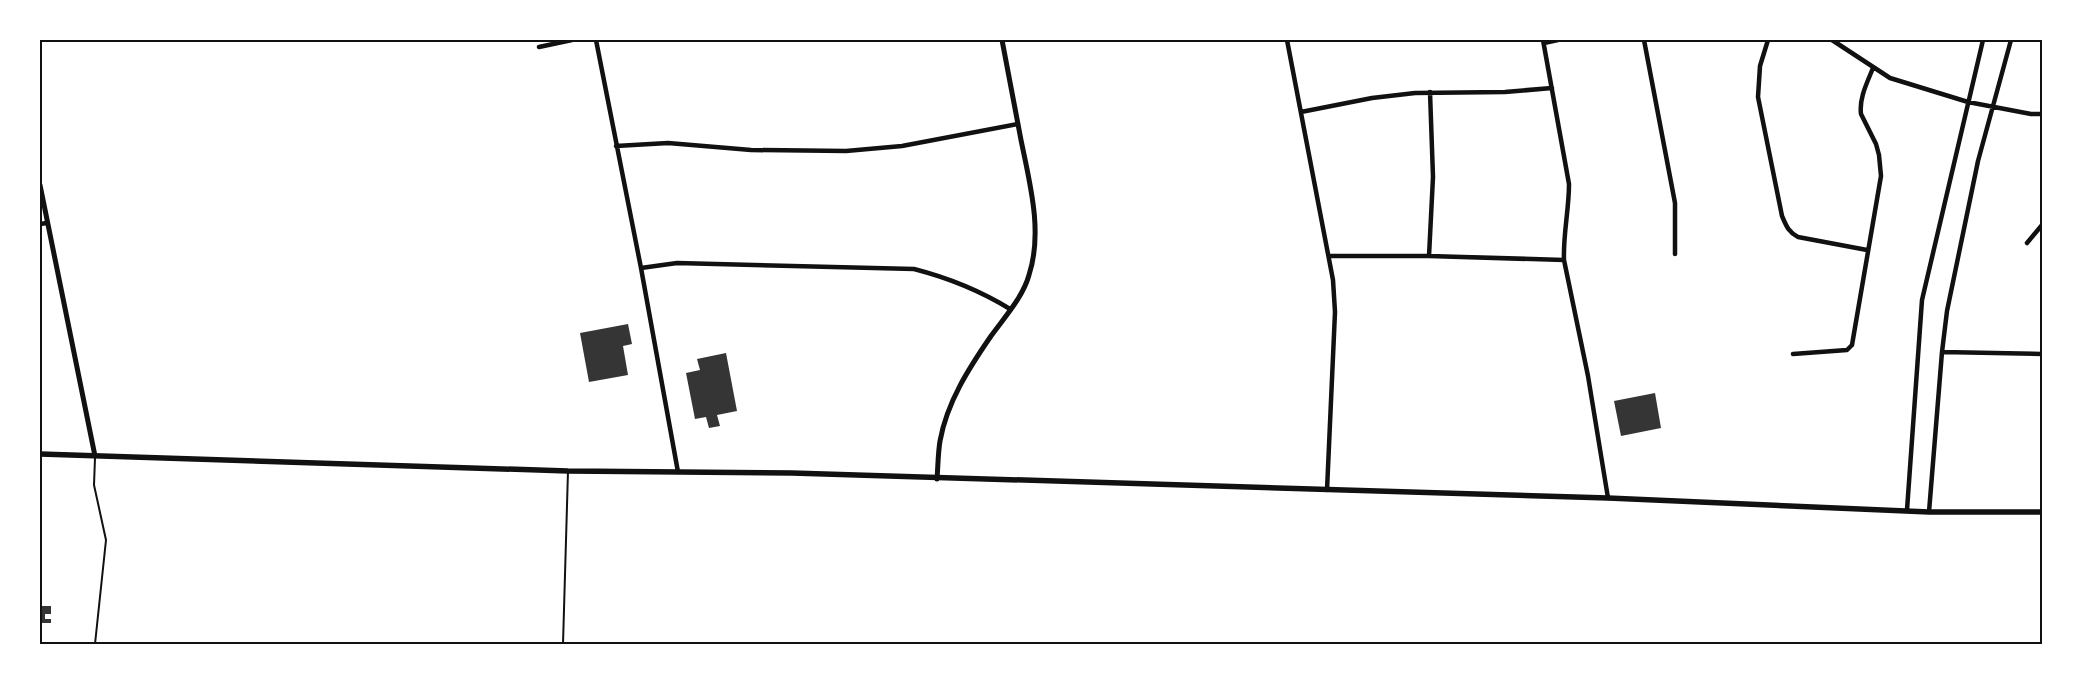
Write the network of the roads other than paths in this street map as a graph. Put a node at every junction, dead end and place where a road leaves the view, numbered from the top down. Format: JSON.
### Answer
{"nodes":[{"id":1,"x":572,"y":40,"type":"edge"},
{"id":2,"x":596,"y":40,"type":"edge"},
{"id":3,"x":1002,"y":40,"type":"edge"},
{"id":4,"x":1287,"y":40,"type":"edge"},
{"id":5,"x":1558,"y":40,"type":"edge"},
{"id":6,"x":1644,"y":40,"type":"edge"},
{"id":7,"x":1768,"y":40,"type":"edge"},
{"id":8,"x":1832,"y":40,"type":"edge"},
{"id":9,"x":1983,"y":40,"type":"edge"},
{"id":10,"x":2011,"y":40,"type":"edge"},
{"id":11,"x":1543,"y":41,"type":"edge"},
{"id":12,"x":539,"y":47,"type":"dead end"},
{"id":13,"x":1873,"y":68,"type":"junction"},
{"id":14,"x":1552,"y":88,"type":"junction"},
{"id":15,"x":1430,"y":92,"type":"junction"},
{"id":16,"x":1968,"y":102,"type":"junction"},
{"id":17,"x":1993,"y":107,"type":"junction"},
{"id":18,"x":1301,"y":112,"type":"junction"},
{"id":19,"x":2042,"y":114,"type":"edge"},
{"id":20,"x":1018,"y":124,"type":"junction"},
{"id":21,"x":616,"y":146,"type":"junction"},
{"id":22,"x":40,"y":185,"type":"edge"},
{"id":23,"x":47,"y":222,"type":"junction"},
{"id":24,"x":40,"y":224,"type":"edge"},
{"id":25,"x":2042,"y":225,"type":"edge"},
{"id":26,"x":2026,"y":243,"type":"dead end"},
{"id":27,"x":1867,"y":250,"type":"junction"},
{"id":28,"x":1675,"y":254,"type":"dead end"},
{"id":29,"x":1329,"y":256,"type":"junction"},
{"id":30,"x":1430,"y":256,"type":"junction"},
{"id":31,"x":1564,"y":260,"type":"junction"},
{"id":32,"x":641,"y":268,"type":"junction"},
{"id":33,"x":1010,"y":309,"type":"junction"},
{"id":34,"x":1942,"y":352,"type":"junction"},
{"id":35,"x":1793,"y":354,"type":"dead end"},
{"id":36,"x":2042,"y":354,"type":"edge"},
{"id":37,"x":40,"y":454,"type":"edge"},
{"id":38,"x":95,"y":456,"type":"junction"},
{"id":39,"x":568,"y":471,"type":"junction"},
{"id":40,"x":678,"y":472,"type":"junction"},
{"id":41,"x":937,"y":479,"type":"junction"},
{"id":42,"x":1327,"y":490,"type":"junction"},
{"id":43,"x":1608,"y":498,"type":"junction"},
{"id":44,"x":1907,"y":510,"type":"junction"},
{"id":45,"x":1929,"y":512,"type":"junction"},
{"id":46,"x":2042,"y":512,"type":"edge"},
{"id":47,"x":95,"y":644,"type":"edge"},
{"id":48,"x":563,"y":644,"type":"edge"}],
"edges":[{"from":1,"to":12,"type":"street"},
{"from":2,"to":21,"type":"street"},
{"from":3,"to":20,"type":"street"},
{"from":4,"to":18,"type":"street"},
{"from":5,"to":11,"type":"street"},
{"from":6,"to":28,"type":"street"},
{"from":7,"to":27,"type":"street"},
{"from":8,"to":13,"type":"street"},
{"from":9,"to":16,"type":"street"},
{"from":10,"to":17,"type":"street"},
{"from":11,"to":14,"type":"street"},
{"from":13,"to":16,"type":"street"},
{"from":13,"to":27,"type":"street"},
{"from":14,"to":15,"type":"street"},
{"from":14,"to":31,"type":"street"},
{"from":15,"to":18,"type":"street"},
{"from":15,"to":30,"type":"street"},
{"from":16,"to":17,"type":"street"},
{"from":16,"to":44,"type":"street"},
{"from":17,"to":19,"type":"street"},
{"from":17,"to":34,"type":"street"},
{"from":18,"to":29,"type":"street"},
{"from":20,"to":21,"type":"street"},
{"from":20,"to":33,"type":"street"},
{"from":21,"to":32,"type":"street"},
{"from":22,"to":23,"type":"street"},
{"from":23,"to":24,"type":"street"},
{"from":23,"to":38,"type":"street"},
{"from":25,"to":26,"type":"street"},
{"from":27,"to":35,"type":"street"},
{"from":29,"to":30,"type":"street"},
{"from":29,"to":42,"type":"street"},
{"from":30,"to":31,"type":"street"},
{"from":31,"to":43,"type":"street"},
{"from":32,"to":33,"type":"street"},
{"from":32,"to":40,"type":"street"},
{"from":33,"to":41,"type":"street"},
{"from":34,"to":36,"type":"street"},
{"from":34,"to":45,"type":"street"},
{"from":37,"to":38,"type":"main road"},
{"from":38,"to":39,"type":"main road"},
{"from":38,"to":47,"type":"lane"},
{"from":39,"to":40,"type":"main road"},
{"from":39,"to":48,"type":"lane"},
{"from":40,"to":41,"type":"main road"},
{"from":41,"to":42,"type":"main road"},
{"from":42,"to":43,"type":"main road"},
{"from":43,"to":44,"type":"main road"},
{"from":44,"to":45,"type":"main road"},
{"from":45,"to":46,"type":"main road"}]}
